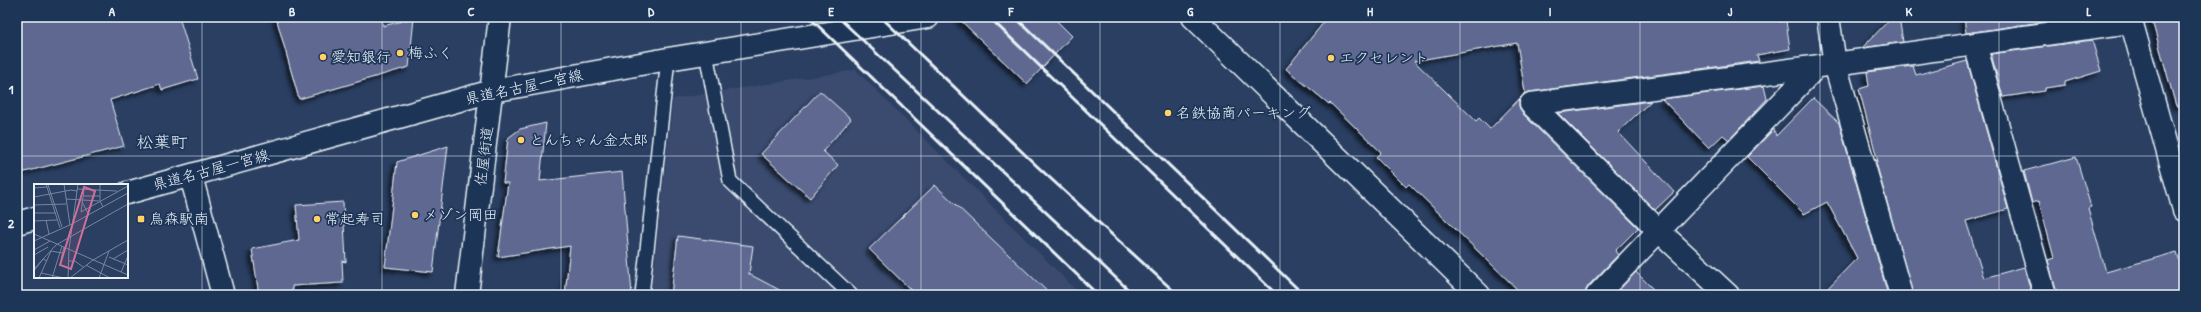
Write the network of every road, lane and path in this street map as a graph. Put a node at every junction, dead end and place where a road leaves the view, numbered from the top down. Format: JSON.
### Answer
{"nodes":[{"id":1,"x":500,"y":17,"type":"edge"},
{"id":2,"x":928,"y":17,"type":"edge"},
{"id":3,"x":1193,"y":17,"type":"edge"},
{"id":4,"x":1828,"y":17,"type":"edge"},
{"id":5,"x":2130,"y":19,"type":"edge"},
{"id":6,"x":1975,"y":44,"type":"junction"},
{"id":7,"x":706,"y":53,"type":"junction"},
{"id":8,"x":668,"y":59,"type":"junction"},
{"id":9,"x":1826,"y":66,"type":"junction"},
{"id":10,"x":492,"y":91,"type":"junction"},
{"id":11,"x":191,"y":176,"type":"junction"},
{"id":12,"x":128,"y":193,"type":"edge"},
{"id":13,"x":2184,"y":210,"type":"edge"},
{"id":14,"x":34,"y":218,"type":"edge"},
{"id":15,"x":17,"y":223,"type":"edge"},
{"id":16,"x":1659,"y":231,"type":"junction"},
{"id":17,"x":223,"y":295,"type":"edge"},
{"id":18,"x":467,"y":295,"type":"edge"},
{"id":19,"x":642,"y":295,"type":"edge"},
{"id":20,"x":851,"y":295,"type":"edge"},
{"id":21,"x":1479,"y":295,"type":"edge"},
{"id":22,"x":1597,"y":295,"type":"edge"},
{"id":23,"x":1728,"y":295,"type":"edge"},
{"id":24,"x":1901,"y":295,"type":"edge"},
{"id":25,"x":2045,"y":295,"type":"edge"}],
"edges":[{"from":1,"to":10,"type":"street","name":"佐屋街道"},
{"from":2,"to":7,"type":"street","name":"県道名古屋一宮線"},
{"from":3,"to":21,"type":"street"},
{"from":4,"to":9,"type":"street"},
{"from":5,"to":6,"type":"street"},
{"from":5,"to":13,"type":"street"},
{"from":6,"to":9,"type":"street"},
{"from":6,"to":25,"type":"street"},
{"from":7,"to":8,"type":"street","name":"県道名古屋一宮線"},
{"from":7,"to":20,"type":"lane"},
{"from":8,"to":10,"type":"street","name":"県道名古屋一宮線"},
{"from":8,"to":19,"type":"lane"},
{"from":9,"to":16,"type":"street"},
{"from":9,"to":16,"type":"street"},
{"from":9,"to":24,"type":"street"},
{"from":10,"to":11,"type":"street","name":"県道名古屋一宮線"},
{"from":10,"to":18,"type":"street","name":"佐屋街道"},
{"from":11,"to":12,"type":"street","name":"県道名古屋一宮線"},
{"from":11,"to":17,"type":"street"},
{"from":14,"to":15,"type":"street"},
{"from":16,"to":22,"type":"street"},
{"from":16,"to":23,"type":"street"}]}
